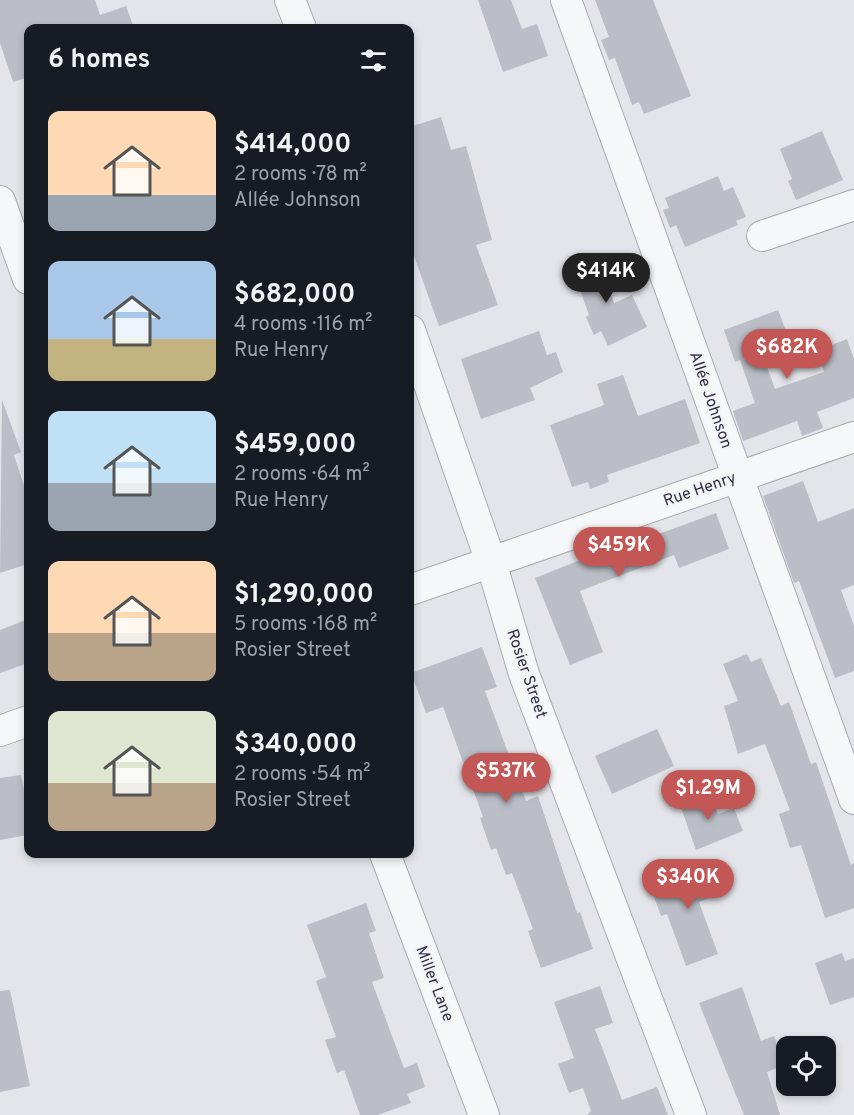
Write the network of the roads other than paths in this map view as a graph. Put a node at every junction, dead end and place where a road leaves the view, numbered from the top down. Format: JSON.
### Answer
{"nodes":[{"id":1,"x":290,"y":0,"type":"edge"},
{"id":2,"x":566,"y":0,"type":"edge"},
{"id":3,"x":299,"y":24,"type":"edge"},
{"id":4,"x":0,"y":201,"type":"edge"},
{"id":5,"x":854,"y":205,"type":"edge"},
{"id":6,"x":762,"y":236,"type":"dead end"},
{"id":7,"x":24,"y":268,"type":"edge"},
{"id":8,"x":414,"y":341,"type":"edge"},
{"id":9,"x":854,"y":437,"type":"edge"},
{"id":10,"x":737,"y":477,"type":"junction"},
{"id":11,"x":491,"y":562,"type":"junction"},
{"id":12,"x":414,"y":589,"type":"edge"},
{"id":13,"x":24,"y":722,"type":"edge"},
{"id":14,"x":0,"y":731,"type":"edge"},
{"id":15,"x":854,"y":799,"type":"edge"},
{"id":16,"x":387,"y":858,"type":"edge"},
{"id":17,"x":484,"y":1115,"type":"edge"},
{"id":18,"x":691,"y":1115,"type":"edge"}],
"edges":[{"from":1,"to":3,"type":"street"},
{"from":2,"to":10,"type":"street","name":"Allée Johnson"},
{"from":4,"to":7,"type":"street"},
{"from":5,"to":6,"type":"street"},
{"from":8,"to":11,"type":"street","name":"Rosier Street"},
{"from":9,"to":10,"type":"street","name":"Rue Henry"},
{"from":10,"to":11,"type":"street","name":"Rue Henry"},
{"from":10,"to":15,"type":"street","name":"Allée Johnson"},
{"from":11,"to":12,"type":"street","name":"Rue Henry"},
{"from":11,"to":18,"type":"street","name":"Rosier Street"},
{"from":13,"to":14,"type":"street"},
{"from":16,"to":17,"type":"street","name":"Miller Lane"}]}
